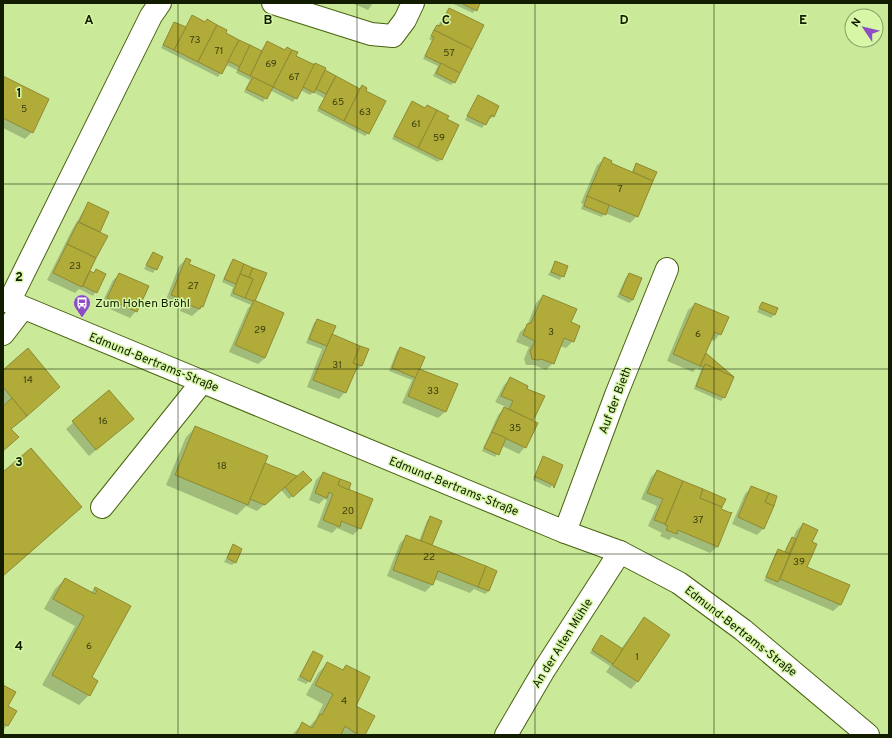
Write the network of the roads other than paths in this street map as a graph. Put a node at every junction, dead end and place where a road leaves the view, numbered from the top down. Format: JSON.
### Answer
{"nodes":[{"id":1,"x":273,"y":3,"type":"edge"},
{"id":2,"x":413,"y":3,"type":"edge"},
{"id":3,"x":153,"y":7,"type":"edge"},
{"id":4,"x":667,"y":269,"type":"dead end"},
{"id":5,"x":12,"y":303,"type":"edge"},
{"id":6,"x":3,"y":334,"type":"edge"},
{"id":7,"x":202,"y":382,"type":"junction"},
{"id":8,"x":102,"y":507,"type":"dead end"},
{"id":9,"x":564,"y":532,"type":"junction"},
{"id":10,"x":620,"y":552,"type":"junction"},
{"id":11,"x":506,"y":735,"type":"edge"},
{"id":12,"x":868,"y":735,"type":"edge"}],
"edges":[{"from":1,"to":2,"type":"street"},
{"from":3,"to":5,"type":"street"},
{"from":4,"to":9,"type":"street","name":"Auf der Bieth"},
{"from":5,"to":6,"type":"street"},
{"from":5,"to":7,"type":"street","name":"Edmund-Bertrams-Straße"},
{"from":7,"to":8,"type":"street"},
{"from":7,"to":9,"type":"street","name":"Edmund-Bertrams-Straße"},
{"from":9,"to":10,"type":"street","name":"Edmund-Bertrams-Straße"},
{"from":10,"to":11,"type":"street","name":"An der Alten Mühle"},
{"from":10,"to":12,"type":"street","name":"Edmund-Bertrams-Straße"}]}
